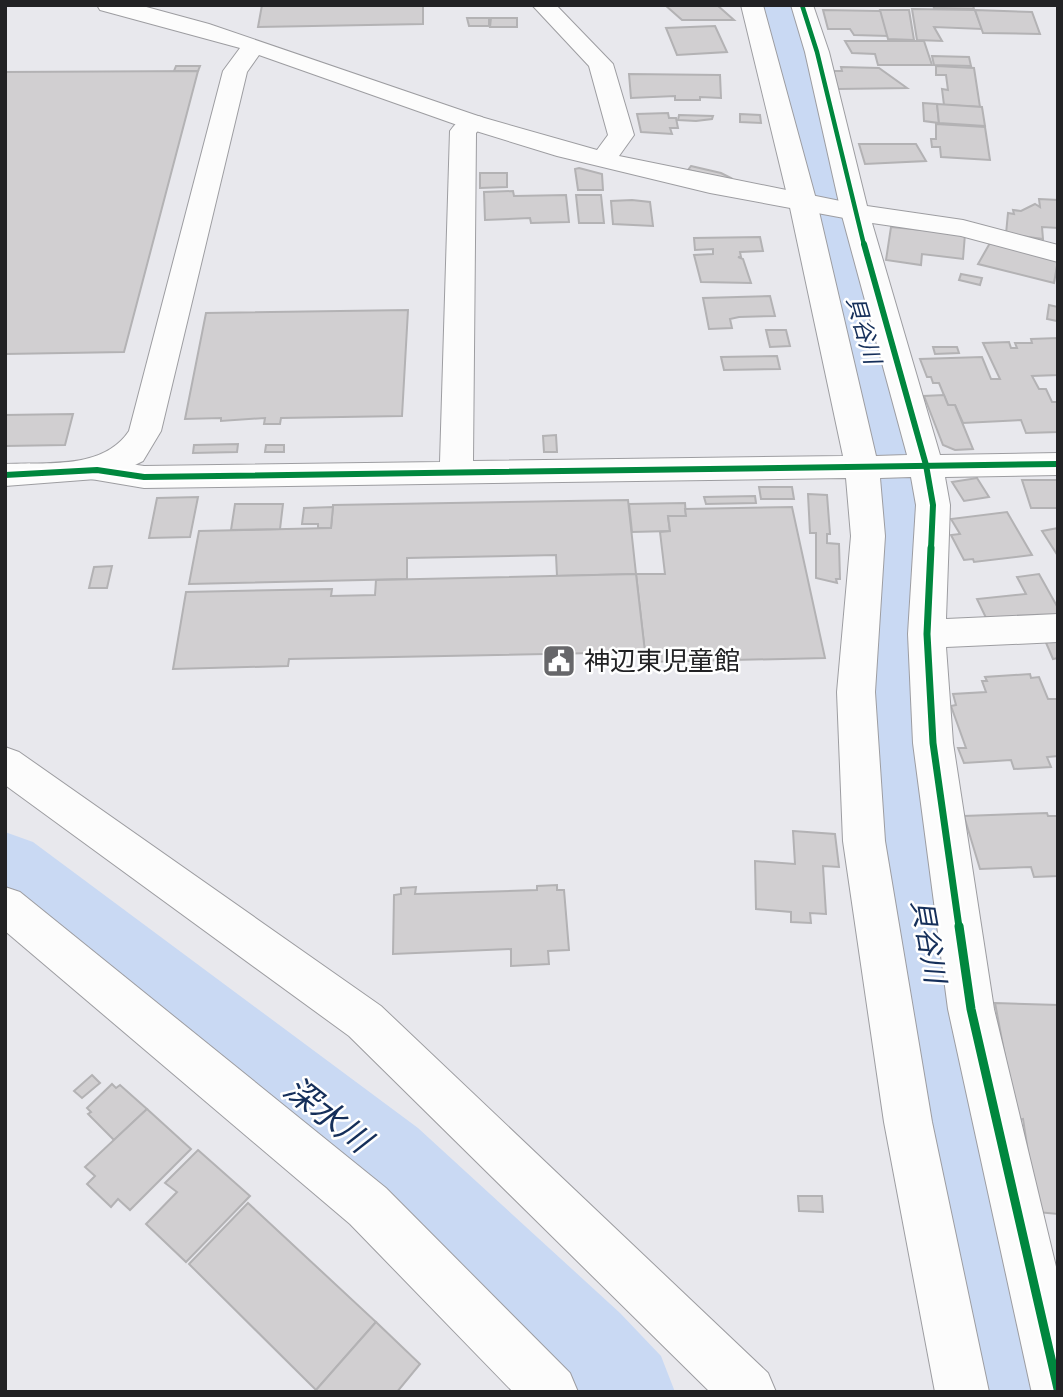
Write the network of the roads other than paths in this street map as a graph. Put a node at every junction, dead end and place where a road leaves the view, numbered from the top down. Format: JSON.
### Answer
{"nodes":[{"id":1,"x":108,"y":5,"type":"edge"},
{"id":2,"x":543,"y":5,"type":"edge"},
{"id":3,"x":752,"y":5,"type":"edge"},
{"id":4,"x":802,"y":5,"type":"edge"},
{"id":5,"x":254,"y":46,"type":"junction"},
{"id":6,"x":473,"y":122,"type":"junction"},
{"id":7,"x":603,"y":160,"type":"junction"},
{"id":8,"x":803,"y":203,"type":"junction"},
{"id":9,"x":855,"y":212,"type":"junction"},
{"id":10,"x":1058,"y":254,"type":"edge"},
{"id":11,"x":1058,"y":464,"type":"edge"},
{"id":12,"x":926,"y":465,"type":"junction"},
{"id":13,"x":862,"y":466,"type":"junction"},
{"id":14,"x":97,"y":470,"type":"junction"},
{"id":15,"x":456,"y":471,"type":"junction"},
{"id":16,"x":5,"y":475,"type":"edge"},
{"id":17,"x":1058,"y":628,"type":"edge"},
{"id":18,"x":926,"y":634,"type":"junction"},
{"id":19,"x":5,"y":763,"type":"edge"},
{"id":20,"x":5,"y":905,"type":"edge"},
{"id":21,"x":1058,"y":1390,"type":"edge"},
{"id":22,"x":551,"y":1392,"type":"edge"},
{"id":23,"x":749,"y":1392,"type":"edge"},
{"id":24,"x":962,"y":1392,"type":"edge"}],
"edges":[{"from":1,"to":5,"type":"street"},
{"from":2,"to":7,"type":"street"},
{"from":3,"to":8,"type":"street"},
{"from":4,"to":9,"type":"street"},
{"from":5,"to":6,"type":"street"},
{"from":5,"to":14,"type":"street"},
{"from":6,"to":7,"type":"street"},
{"from":6,"to":15,"type":"street"},
{"from":7,"to":8,"type":"street"},
{"from":8,"to":9,"type":"street"},
{"from":8,"to":13,"type":"street"},
{"from":9,"to":10,"type":"street"},
{"from":9,"to":12,"type":"street"},
{"from":11,"to":12,"type":"street"},
{"from":12,"to":13,"type":"street"},
{"from":12,"to":18,"type":"street"},
{"from":13,"to":15,"type":"street"},
{"from":13,"to":24,"type":"street"},
{"from":14,"to":15,"type":"street"},
{"from":14,"to":16,"type":"street"},
{"from":17,"to":18,"type":"street"},
{"from":18,"to":21,"type":"street"},
{"from":19,"to":23,"type":"street"},
{"from":20,"to":22,"type":"street"}]}
